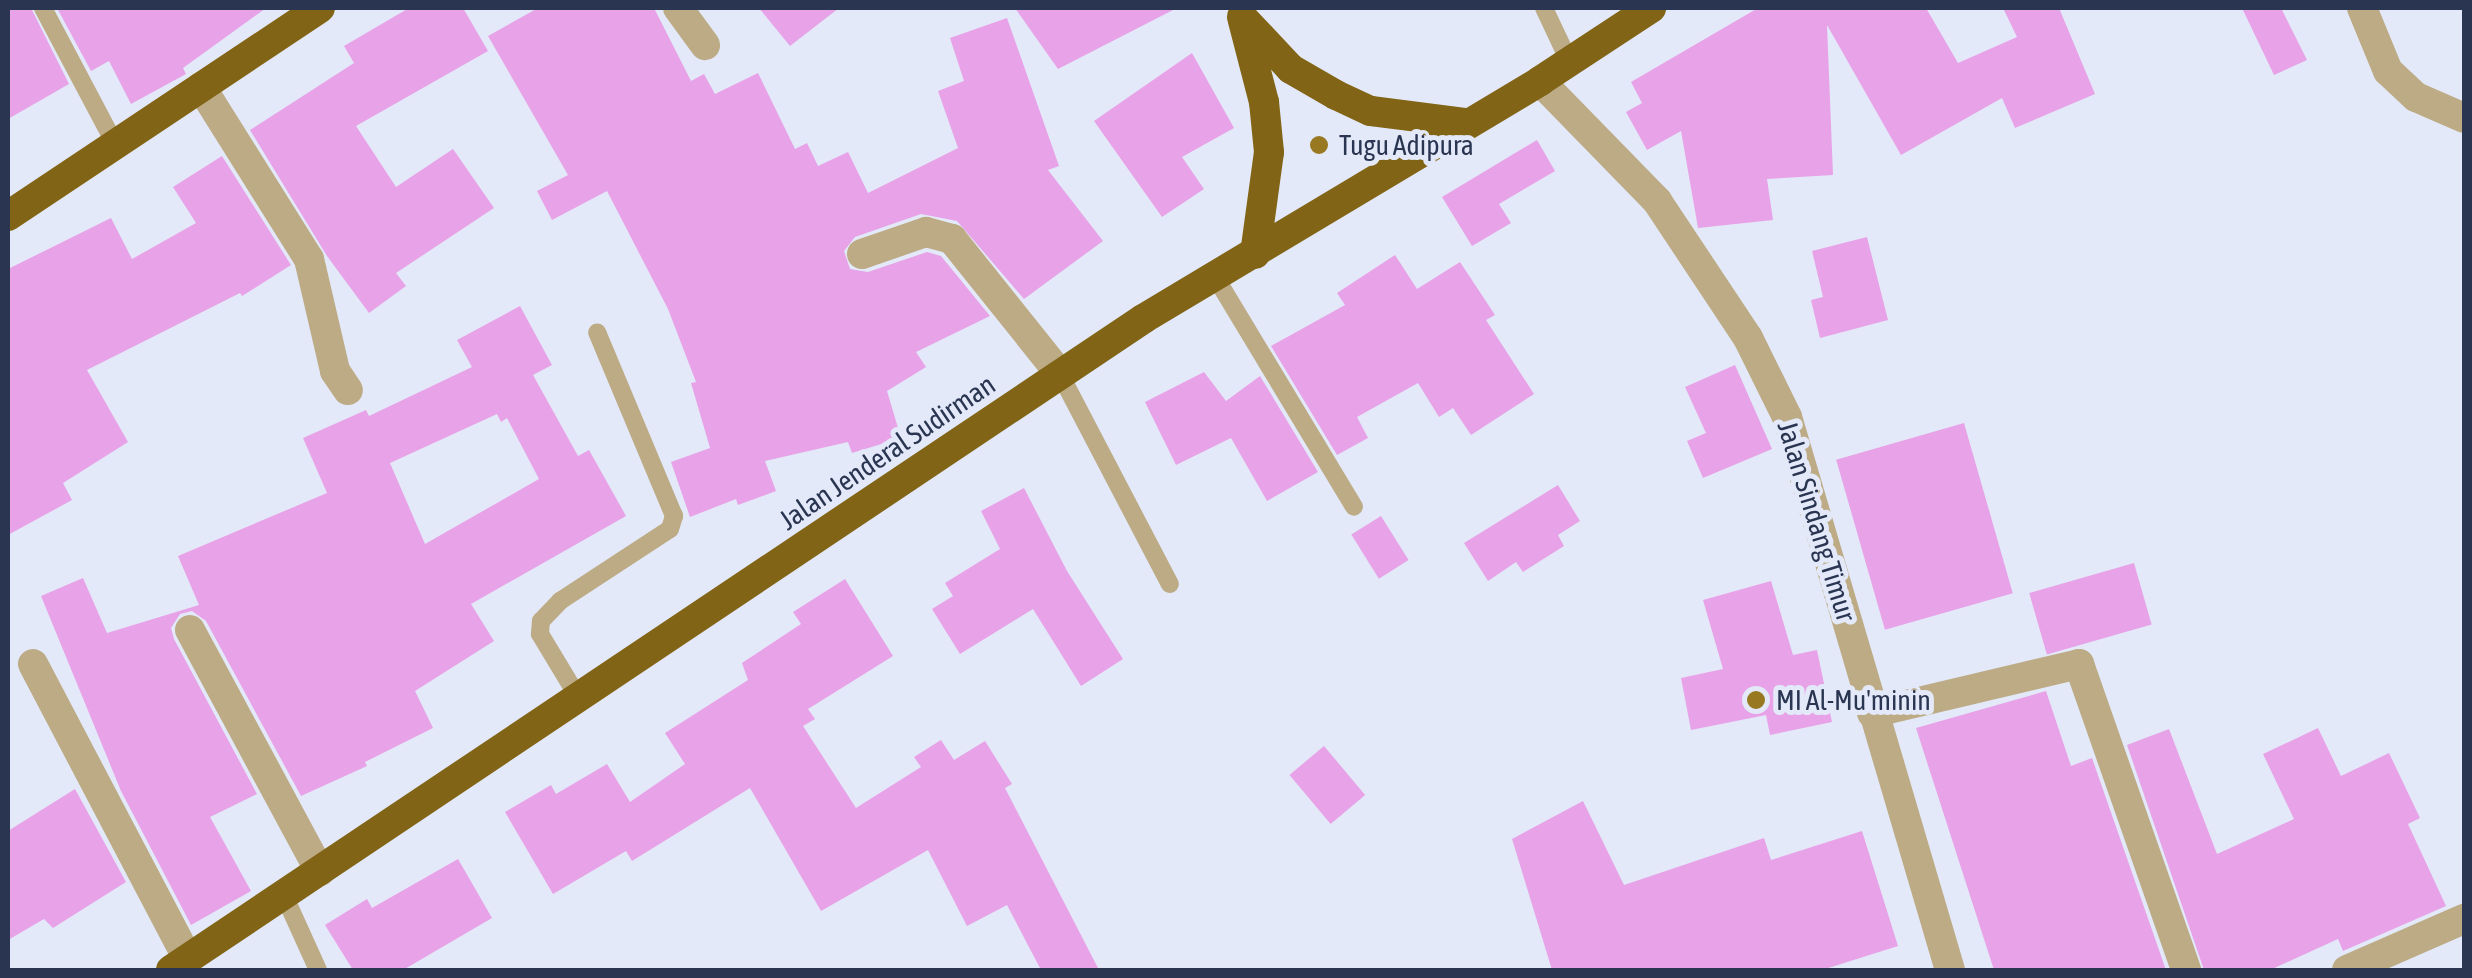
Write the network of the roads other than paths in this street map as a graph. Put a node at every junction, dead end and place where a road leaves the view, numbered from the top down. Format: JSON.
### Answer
{"nodes":[{"id":1,"x":43,"y":8,"type":"edge"},
{"id":2,"x":320,"y":8,"type":"edge"},
{"id":3,"x":678,"y":8,"type":"edge"},
{"id":4,"x":1544,"y":8,"type":"edge"},
{"id":5,"x":1651,"y":8,"type":"edge"},
{"id":6,"x":2362,"y":8,"type":"edge"},
{"id":7,"x":1240,"y":12,"type":"edge"},
{"id":8,"x":705,"y":45,"type":"dead end"},
{"id":9,"x":1568,"y":59,"type":"junction"},
{"id":10,"x":1540,"y":81,"type":"junction"},
{"id":11,"x":201,"y":86,"type":"junction"},
{"id":12,"x":2464,"y":118,"type":"edge"},
{"id":13,"x":1466,"y":123,"type":"junction"},
{"id":14,"x":115,"y":144,"type":"junction"},
{"id":15,"x":8,"y":216,"type":"edge"},
{"id":16,"x":862,"y":254,"type":"dead end"},
{"id":17,"x":1255,"y":254,"type":"junction"},
{"id":18,"x":1216,"y":278,"type":"junction"},
{"id":19,"x":597,"y":332,"type":"dead end"},
{"id":20,"x":1060,"y":374,"type":"junction"},
{"id":21,"x":348,"y":390,"type":"dead end"},
{"id":22,"x":1354,"y":508,"type":"dead end"},
{"id":23,"x":1170,"y":584,"type":"dead end"},
{"id":24,"x":190,"y":630,"type":"dead end"},
{"id":25,"x":33,"y":664,"type":"dead end"},
{"id":26,"x":578,"y":697,"type":"junction"},
{"id":27,"x":1872,"y":713,"type":"junction"},
{"id":28,"x":320,"y":871,"type":"junction"},
{"id":29,"x":284,"y":895,"type":"junction"},
{"id":30,"x":2464,"y":918,"type":"edge"},
{"id":31,"x":180,"y":965,"type":"edge"},
{"id":32,"x":318,"y":970,"type":"edge"},
{"id":33,"x":1950,"y":970,"type":"edge"},
{"id":34,"x":2186,"y":970,"type":"edge"},
{"id":35,"x":2347,"y":970,"type":"edge"}],
"edges":[{"from":1,"to":14,"type":"lane"},
{"from":2,"to":11,"type":"highway"},
{"from":3,"to":8,"type":"street"},
{"from":4,"to":9,"type":"lane"},
{"from":5,"to":9,"type":"highway","name":"Jalan Jenderal Sudirman"},
{"from":6,"to":12,"type":"street"},
{"from":7,"to":13,"type":"highway"},
{"from":7,"to":17,"type":"highway"},
{"from":9,"to":10,"type":"highway","name":"Jalan Jenderal Sudirman"},
{"from":10,"to":13,"type":"highway","name":"Jalan Jenderal Sudirman"},
{"from":10,"to":27,"type":"street","name":"Jalan Sindang Timur"},
{"from":11,"to":14,"type":"highway"},
{"from":11,"to":21,"type":"street"},
{"from":13,"to":17,"type":"highway","name":"Jalan Jenderal Sudirman"},
{"from":14,"to":15,"type":"highway"},
{"from":16,"to":20,"type":"street"},
{"from":17,"to":18,"type":"highway","name":"Jalan Jenderal Sudirman"},
{"from":18,"to":20,"type":"highway","name":"Jalan Jenderal Sudirman"},
{"from":18,"to":22,"type":"lane"},
{"from":19,"to":26,"type":"lane"},
{"from":20,"to":23,"type":"lane"},
{"from":20,"to":26,"type":"highway","name":"Jalan Jenderal Sudirman"},
{"from":24,"to":28,"type":"street"},
{"from":25,"to":31,"type":"street"},
{"from":26,"to":28,"type":"highway","name":"Jalan Jenderal Sudirman"},
{"from":27,"to":33,"type":"street","name":"Jalan Sindang Timur"},
{"from":27,"to":34,"type":"street"},
{"from":28,"to":29,"type":"highway","name":"Jalan Jenderal Sudirman"},
{"from":29,"to":31,"type":"highway","name":"Jalan Jenderal Sudirman"},
{"from":29,"to":32,"type":"lane"},
{"from":30,"to":35,"type":"street"}]}
